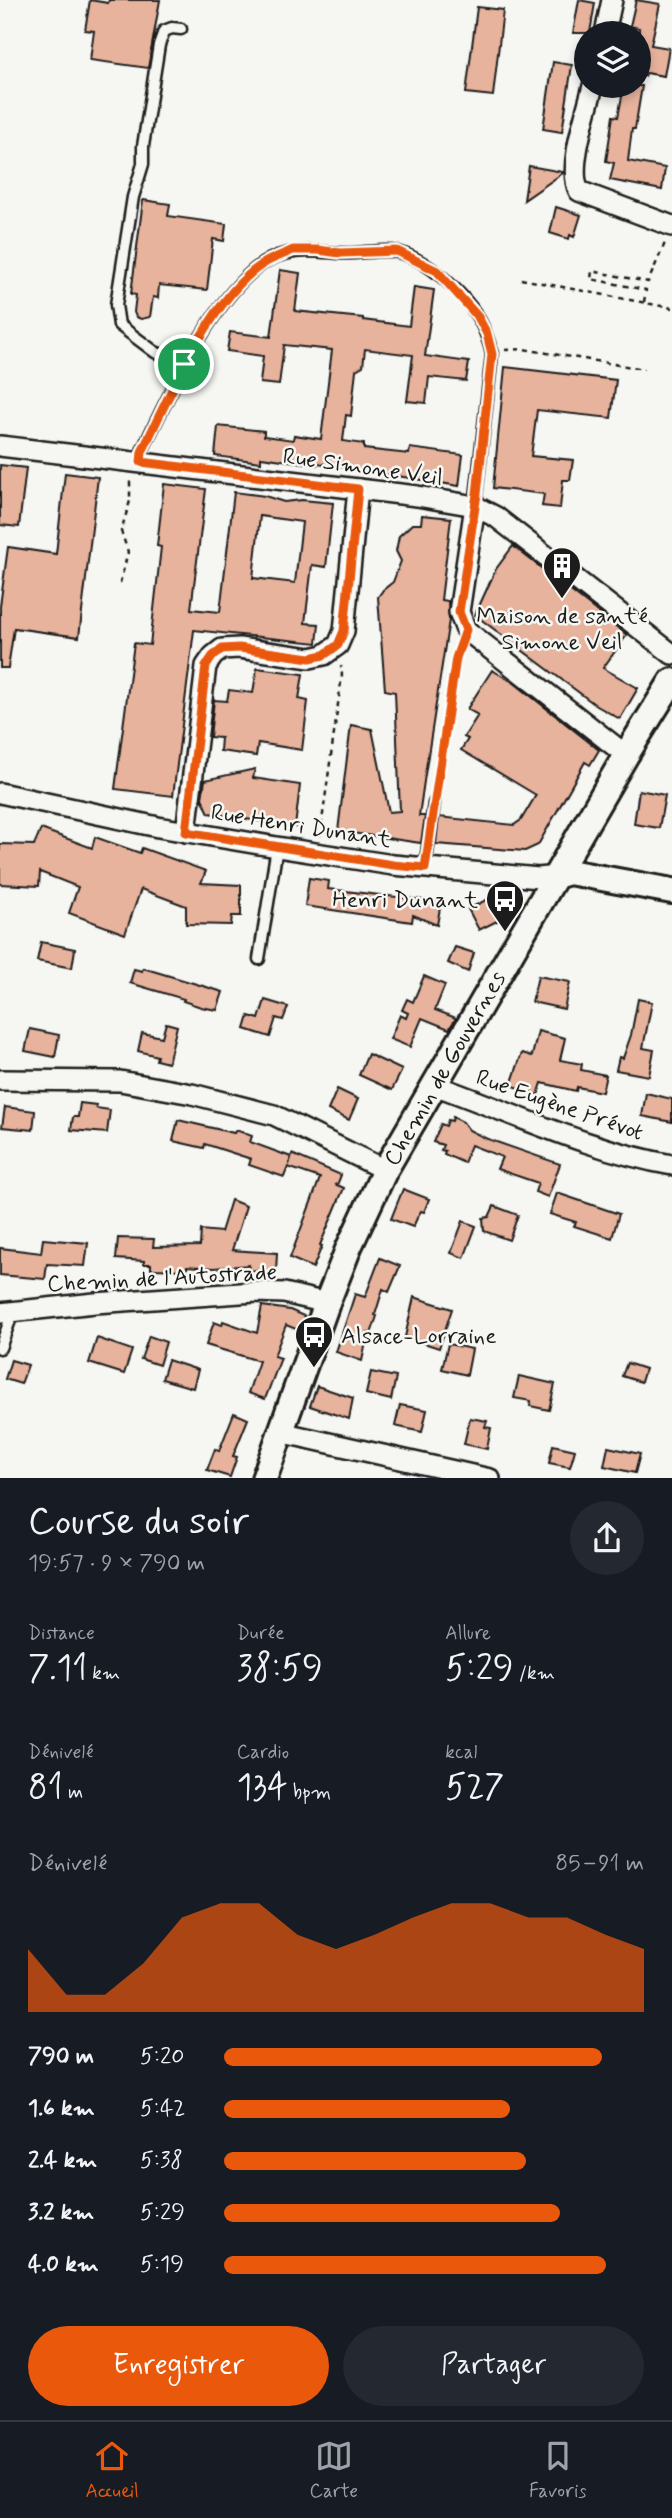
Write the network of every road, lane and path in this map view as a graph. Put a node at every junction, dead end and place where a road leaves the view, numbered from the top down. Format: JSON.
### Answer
{"nodes":[{"id":1,"x":612,"y":0,"type":"edge"},
{"id":2,"x":608,"y":21,"type":"edge"},
{"id":3,"x":181,"y":29,"type":"dead end"},
{"id":4,"x":590,"y":98,"type":"edge"},
{"id":5,"x":670,"y":232,"type":"edge"},
{"id":6,"x":521,"y":279,"type":"dead end"},
{"id":7,"x":644,"y":302,"type":"junction"},
{"id":8,"x":672,"y":308,"type":"edge"},
{"id":9,"x":492,"y":354,"type":"junction"},
{"id":10,"x":184,"y":364,"type":"junction"},
{"id":11,"x":644,"y":369,"type":"dead end"},
{"id":12,"x":0,"y":446,"type":"edge"},
{"id":13,"x":135,"y":461,"type":"junction"},
{"id":14,"x":358,"y":489,"type":"junction"},
{"id":15,"x":475,"y":506,"type":"junction"},
{"id":16,"x":120,"y":583,"type":"dead end"},
{"id":17,"x":466,"y":630,"type":"junction"},
{"id":18,"x":338,"y":645,"type":"junction"},
{"id":19,"x":672,"y":654,"type":"edge"},
{"id":20,"x":672,"y":681,"type":"edge"},
{"id":21,"x":626,"y":755,"type":"junction"},
{"id":22,"x":0,"y":793,"type":"edge"},
{"id":23,"x":434,"y":803,"type":"joint"},
{"id":24,"x":186,"y":832,"type":"junction"},
{"id":25,"x":277,"y":847,"type":"junction"},
{"id":26,"x":316,"y":853,"type":"junction"},
{"id":27,"x":425,"y":868,"type":"junction"},
{"id":28,"x":556,"y":876,"type":"junction"},
{"id":29,"x":672,"y":891,"type":"edge"},
{"id":30,"x":259,"y":959,"type":"dead end"},
{"id":31,"x":0,"y":1080,"type":"edge"},
{"id":32,"x":434,"y":1085,"type":"junction"},
{"id":33,"x":672,"y":1165,"type":"edge"},
{"id":34,"x":385,"y":1170,"type":"junction"},
{"id":35,"x":327,"y":1303,"type":"junction"},
{"id":36,"x":7,"y":1312,"type":"edge"},
{"id":37,"x":0,"y":1348,"type":"edge"},
{"id":38,"x":280,"y":1432,"type":"junction"},
{"id":39,"x":264,"y":1478,"type":"edge"},
{"id":40,"x":486,"y":1478,"type":"edge"}],
"edges":[{"from":1,"to":2,"type":"street"},
{"from":3,"to":10,"type":"lane"},
{"from":4,"to":5,"type":"street"},
{"from":5,"to":7,"type":"path"},
{"from":6,"to":7,"type":"path"},
{"from":7,"to":8,"type":"path"},
{"from":9,"to":10,"type":"lane"},
{"from":9,"to":11,"type":"path"},
{"from":9,"to":15,"type":"lane"},
{"from":10,"to":13,"type":"lane"},
{"from":12,"to":13,"type":"street","name":"Rue Simone Veil"},
{"from":13,"to":14,"type":"street","name":"Rue Simone Veil"},
{"from":13,"to":16,"type":"path"},
{"from":14,"to":15,"type":"street","name":"Rue Simone Veil"},
{"from":14,"to":18,"type":"street"},
{"from":15,"to":17,"type":"street"},
{"from":15,"to":19,"type":"street","name":"Rue Simone Veil"},
{"from":17,"to":21,"type":"street"},
{"from":17,"to":23,"type":"path"},
{"from":18,"to":24,"type":"street"},
{"from":18,"to":26,"type":"path"},
{"from":20,"to":21,"type":"street","name":"Chemin de Gouvernes"},
{"from":21,"to":28,"type":"street","name":"Chemin de Gouvernes"},
{"from":22,"to":24,"type":"street","name":"Rue Henri Dunant"},
{"from":23,"to":27,"type":"lane"},
{"from":24,"to":25,"type":"street","name":"Rue Henri Dunant"},
{"from":25,"to":26,"type":"street","name":"Rue Henri Dunant"},
{"from":25,"to":30,"type":"lane"},
{"from":26,"to":27,"type":"street","name":"Rue Henri Dunant"},
{"from":27,"to":28,"type":"street","name":"Rue Henri Dunant"},
{"from":28,"to":29,"type":"street"},
{"from":28,"to":32,"type":"street","name":"Chemin de Gouvernes"},
{"from":31,"to":34,"type":"street"},
{"from":32,"to":33,"type":"street","name":"Rue Eugène Prévot"},
{"from":32,"to":34,"type":"street","name":"Chemin de Gouvernes"},
{"from":34,"to":35,"type":"street","name":"Chemin de Gouvernes"},
{"from":35,"to":36,"type":"street","name":"Chemin de l'Autostrade"},
{"from":35,"to":38,"type":"street","name":"Chemin de Gouvernes"},
{"from":36,"to":37,"type":"lane"},
{"from":38,"to":39,"type":"street","name":"Chemin de Gouvernes"},
{"from":38,"to":40,"type":"street"}]}
